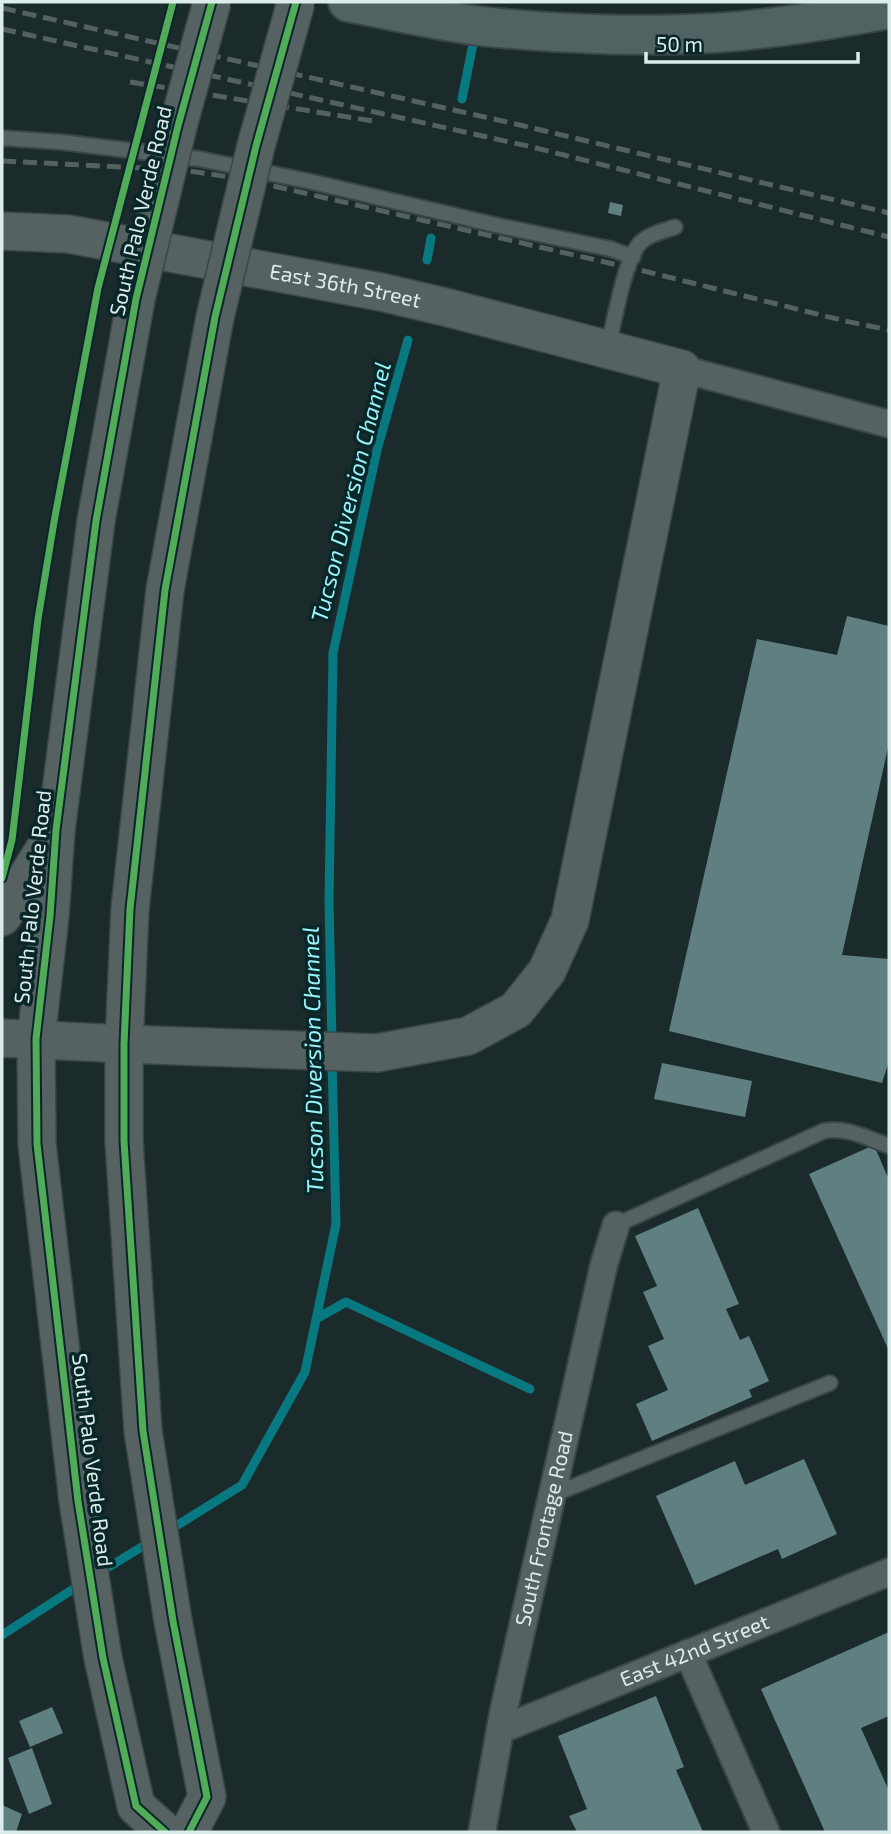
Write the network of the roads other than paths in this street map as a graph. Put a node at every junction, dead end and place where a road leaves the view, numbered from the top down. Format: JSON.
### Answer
{"nodes":[{"id":1,"x":212,"y":2,"type":"edge"},
{"id":2,"x":296,"y":2,"type":"edge"},
{"id":3,"x":348,"y":2,"type":"edge"},
{"id":4,"x":859,"y":2,"type":"edge"},
{"id":5,"x":889,"y":9,"type":"edge"},
{"id":6,"x":606,"y":34,"type":"junction"},
{"id":7,"x":2,"y":138,"type":"edge"},
{"id":8,"x":675,"y":227,"type":"dead end"},
{"id":9,"x":2,"y":231,"type":"edge"},
{"id":10,"x":632,"y":257,"type":"junction"},
{"id":11,"x":607,"y":349,"type":"junction"},
{"id":12,"x":682,"y":369,"type":"junction"},
{"id":13,"x":889,"y":424,"type":"edge"},
{"id":14,"x":56,"y":830,"type":"junction"},
{"id":15,"x":2,"y":917,"type":"edge"},
{"id":16,"x":19,"y":1039,"type":"edge"},
{"id":17,"x":124,"y":1044,"type":"junction"},
{"id":18,"x":889,"y":1146,"type":"edge"},
{"id":19,"x":616,"y":1226,"type":"joint"},
{"id":20,"x":830,"y":1383,"type":"dead end"},
{"id":21,"x":552,"y":1495,"type":"junction"},
{"id":22,"x":889,"y":1572,"type":"edge"},
{"id":23,"x":688,"y":1653,"type":"junction"},
{"id":24,"x":500,"y":1730,"type":"junction"},
{"id":25,"x":165,"y":1832,"type":"edge"},
{"id":26,"x":189,"y":1832,"type":"edge"},
{"id":27,"x":482,"y":1832,"type":"edge"},
{"id":28,"x":766,"y":1832,"type":"edge"}],
"edges":[{"from":1,"to":14,"type":"main road","name":"South Palo Verde Road","bridge":true},
{"from":2,"to":17,"type":"main road","bridge":true},
{"from":3,"to":6,"type":"main road"},
{"from":4,"to":6,"type":"main road"},
{"from":5,"to":6,"type":"main road"},
{"from":7,"to":10,"type":"lane"},
{"from":8,"to":10,"type":"lane"},
{"from":9,"to":11,"type":"main road","name":"East 36th Street"},
{"from":10,"to":11,"type":"lane"},
{"from":11,"to":12,"type":"main road","name":"East 36th Street"},
{"from":12,"to":13,"type":"street"},
{"from":12,"to":17,"type":"main road"},
{"from":14,"to":15,"type":"main road"},
{"from":14,"to":16,"type":"main road","name":"South Palo Verde Road"},
{"from":16,"to":17,"type":"main road"},
{"from":16,"to":25,"type":"main road","name":"South Palo Verde Road"},
{"from":17,"to":26,"type":"main road"},
{"from":18,"to":19,"type":"lane"},
{"from":19,"to":21,"type":"street","name":"South Frontage Road"},
{"from":20,"to":21,"type":"lane"},
{"from":21,"to":24,"type":"street","name":"South Frontage Road"},
{"from":22,"to":23,"type":"street","name":"East 42nd Street"},
{"from":23,"to":24,"type":"street","name":"East 42nd Street"},
{"from":23,"to":28,"type":"street"},
{"from":24,"to":27,"type":"street","name":"South Frontage Road"}]}
